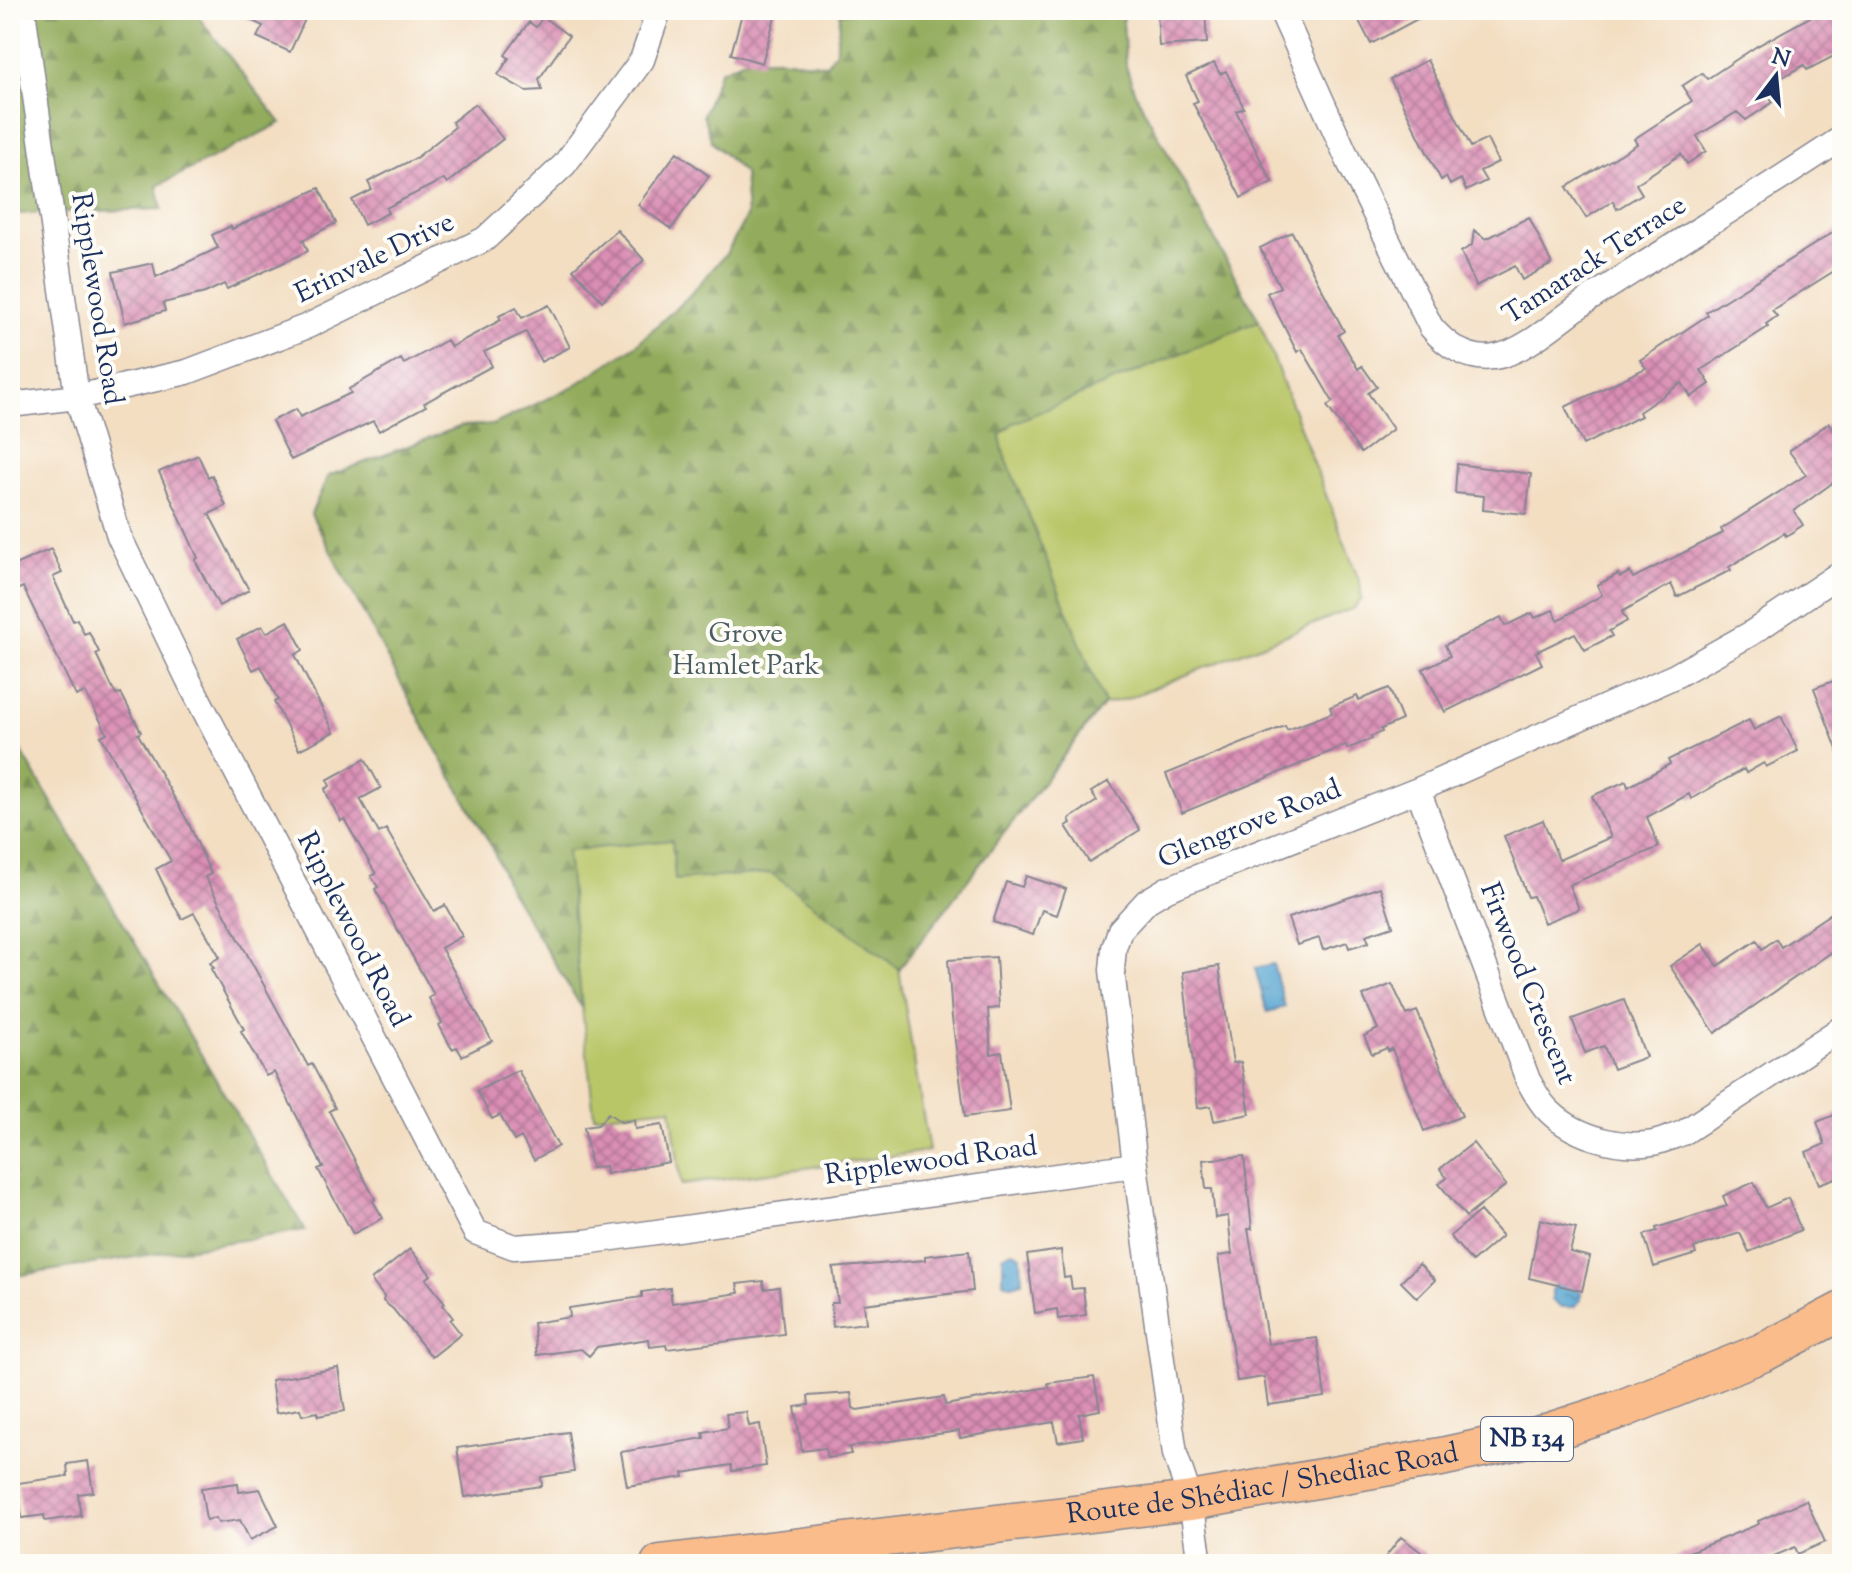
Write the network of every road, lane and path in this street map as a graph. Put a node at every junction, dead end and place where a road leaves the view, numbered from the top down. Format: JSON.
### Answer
{"nodes":[{"id":1,"x":23,"y":10,"type":"edge"},
{"id":2,"x":659,"y":10,"type":"edge"},
{"id":3,"x":1281,"y":10,"type":"edge"},
{"id":4,"x":21,"y":70,"type":"edge"},
{"id":5,"x":1842,"y":138,"type":"edge"},
{"id":6,"x":77,"y":397,"type":"junction"},
{"id":7,"x":10,"y":405,"type":"edge"},
{"id":8,"x":1842,"y":572,"type":"edge"},
{"id":9,"x":1418,"y":790,"type":"junction"},
{"id":10,"x":1842,"y":1028,"type":"edge"},
{"id":11,"x":1135,"y":1165,"type":"junction"},
{"id":12,"x":1842,"y":1311,"type":"edge"},
{"id":13,"x":1191,"y":1501,"type":"junction"},
{"id":14,"x":660,"y":1564,"type":"edge"},
{"id":15,"x":1200,"y":1564,"type":"edge"}],
"edges":[{"from":1,"to":4,"type":"street","name":"Ripplewood Road"},
{"from":2,"to":6,"type":"street","name":"Erinvale Drive"},
{"from":3,"to":5,"type":"street","name":"Tamarack Terrace"},
{"from":4,"to":6,"type":"street","name":"Ripplewood Road"},
{"from":6,"to":7,"type":"street","name":"Erinvale Drive"},
{"from":6,"to":11,"type":"street","name":"Ripplewood Road"},
{"from":8,"to":9,"type":"street","name":"Glengrove Road"},
{"from":9,"to":10,"type":"street","name":"Firwood Crescent"},
{"from":9,"to":11,"type":"street","name":"Glengrove Road"},
{"from":11,"to":13,"type":"street","name":"Glengrove Road"},
{"from":12,"to":13,"type":"main road","name":"Route de Shédiac / Shediac Road","number":"NB 134"},
{"from":13,"to":14,"type":"main road","name":"Route de Shédiac / Shediac Road","number":"NB 134"},
{"from":13,"to":15,"type":"street","name":"Glengrove Road"}]}
